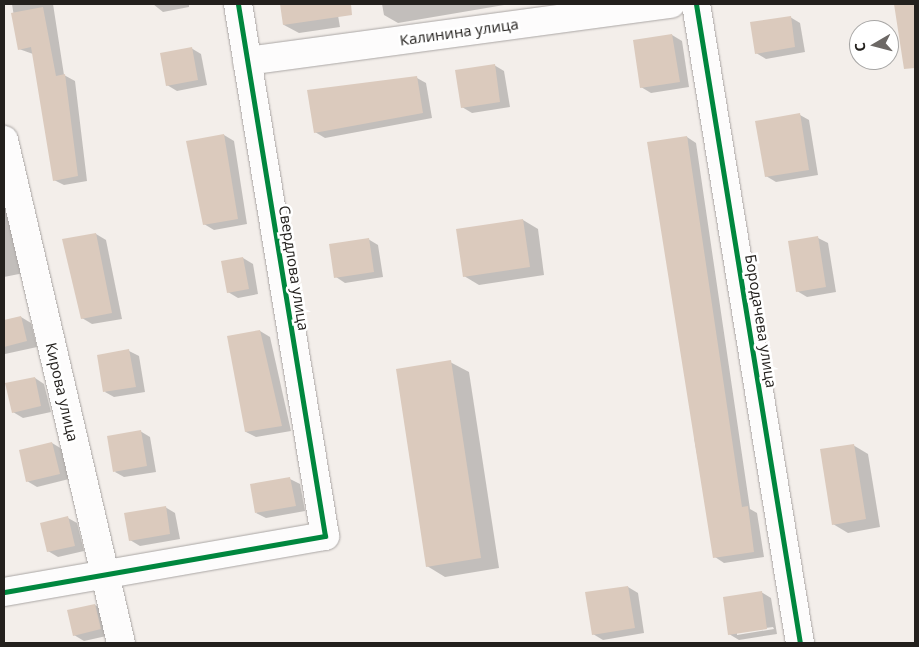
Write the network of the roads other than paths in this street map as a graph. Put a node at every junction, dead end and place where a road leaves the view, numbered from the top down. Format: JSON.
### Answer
{"nodes":[{"id":1,"x":238,"y":4,"type":"edge"},
{"id":2,"x":671,"y":4,"type":"edge"},
{"id":3,"x":696,"y":4,"type":"edge"},
{"id":4,"x":247,"y":61,"type":"junction"},
{"id":5,"x":4,"y":140,"type":"edge"},
{"id":6,"x":103,"y":572,"type":"junction"},
{"id":7,"x":4,"y":592,"type":"edge"},
{"id":8,"x":121,"y":643,"type":"edge"},
{"id":9,"x":800,"y":643,"type":"edge"}],
"edges":[{"from":1,"to":4,"type":"street","name":"Свердлова улица"},
{"from":2,"to":4,"type":"street","name":"Калинина улица"},
{"from":3,"to":9,"type":"street","name":"Бородачева улица"},
{"from":4,"to":6,"type":"street","name":"Свердлова улица"},
{"from":5,"to":6,"type":"street","name":"Кирова улица"},
{"from":6,"to":7,"type":"street"},
{"from":6,"to":8,"type":"street","name":"Кирова улица"}]}
